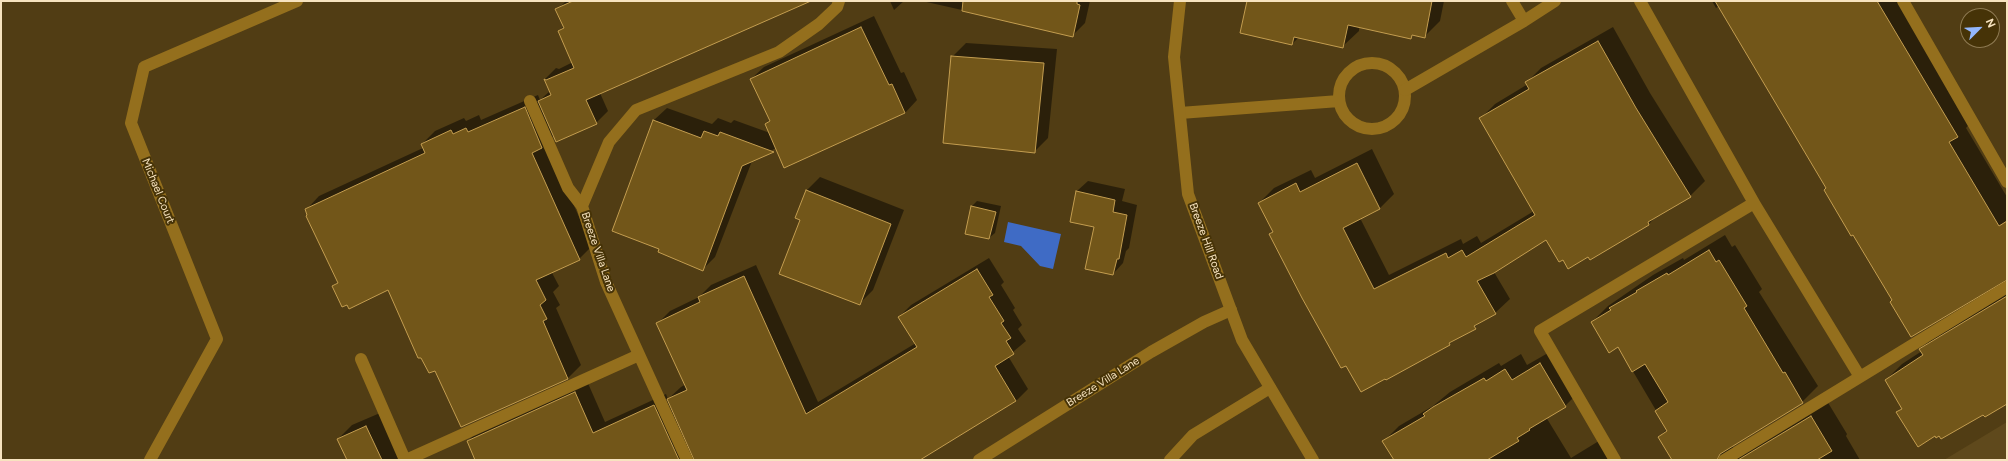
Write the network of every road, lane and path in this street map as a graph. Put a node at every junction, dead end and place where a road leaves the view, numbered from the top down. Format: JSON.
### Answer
{"nodes":[{"id":1,"x":297,"y":1,"type":"edge"},
{"id":2,"x":839,"y":1,"type":"edge"},
{"id":3,"x":1180,"y":1,"type":"edge"},
{"id":4,"x":1512,"y":1,"type":"edge"},
{"id":5,"x":1555,"y":1,"type":"edge"},
{"id":6,"x":1640,"y":1,"type":"edge"},
{"id":7,"x":1903,"y":1,"type":"edge"},
{"id":8,"x":1524,"y":22,"type":"junction"},
{"id":9,"x":1404,"y":90,"type":"junction"},
{"id":10,"x":530,"y":101,"type":"dead end"},
{"id":11,"x":1339,"y":101,"type":"junction"},
{"id":12,"x":1180,"y":113,"type":"junction"},
{"id":13,"x":2007,"y":182,"type":"edge"},
{"id":14,"x":1754,"y":203,"type":"junction"},
{"id":15,"x":582,"y":206,"type":"junction"},
{"id":16,"x":2007,"y":287,"type":"edge"},
{"id":17,"x":1231,"y":310,"type":"junction"},
{"id":18,"x":639,"y":355,"type":"junction"},
{"id":19,"x":361,"y":359,"type":"dead end"},
{"id":20,"x":1860,"y":377,"type":"junction"},
{"id":21,"x":1270,"y":388,"type":"junction"},
{"id":22,"x":150,"y":460,"type":"edge"},
{"id":23,"x":406,"y":460,"type":"edge"},
{"id":24,"x":687,"y":460,"type":"edge"},
{"id":25,"x":979,"y":460,"type":"edge"},
{"id":26,"x":1170,"y":460,"type":"edge"},
{"id":27,"x":1313,"y":460,"type":"edge"},
{"id":28,"x":1615,"y":460,"type":"edge"},
{"id":29,"x":1724,"y":460,"type":"edge"}],
"edges":[{"from":1,"to":22,"type":"street","name":"Michael Court"},
{"from":2,"to":15,"type":"street","name":"Breeze Villa Lane"},
{"from":3,"to":12,"type":"street","name":"Breeze Hill Road"},
{"from":4,"to":8,"type":"street"},
{"from":5,"to":8,"type":"street"},
{"from":6,"to":14,"type":"street"},
{"from":7,"to":13,"type":"street"},
{"from":8,"to":9,"type":"street"},
{"from":9,"to":11,"type":"street"},
{"from":9,"to":11,"type":"street"},
{"from":10,"to":15,"type":"street"},
{"from":11,"to":12,"type":"street"},
{"from":12,"to":17,"type":"street","name":"Breeze Hill Road"},
{"from":14,"to":20,"type":"street"},
{"from":14,"to":28,"type":"street"},
{"from":15,"to":18,"type":"street","name":"Breeze Villa Lane"},
{"from":16,"to":20,"type":"street"},
{"from":17,"to":21,"type":"street","name":"Breeze Hill Road"},
{"from":17,"to":25,"type":"street","name":"Breeze Villa Lane"},
{"from":18,"to":23,"type":"street"},
{"from":18,"to":24,"type":"street","name":"Breeze Villa Lane"},
{"from":19,"to":23,"type":"street"},
{"from":20,"to":29,"type":"street"},
{"from":21,"to":26,"type":"street"},
{"from":21,"to":27,"type":"street","name":"Breeze Hill Road"}]}
